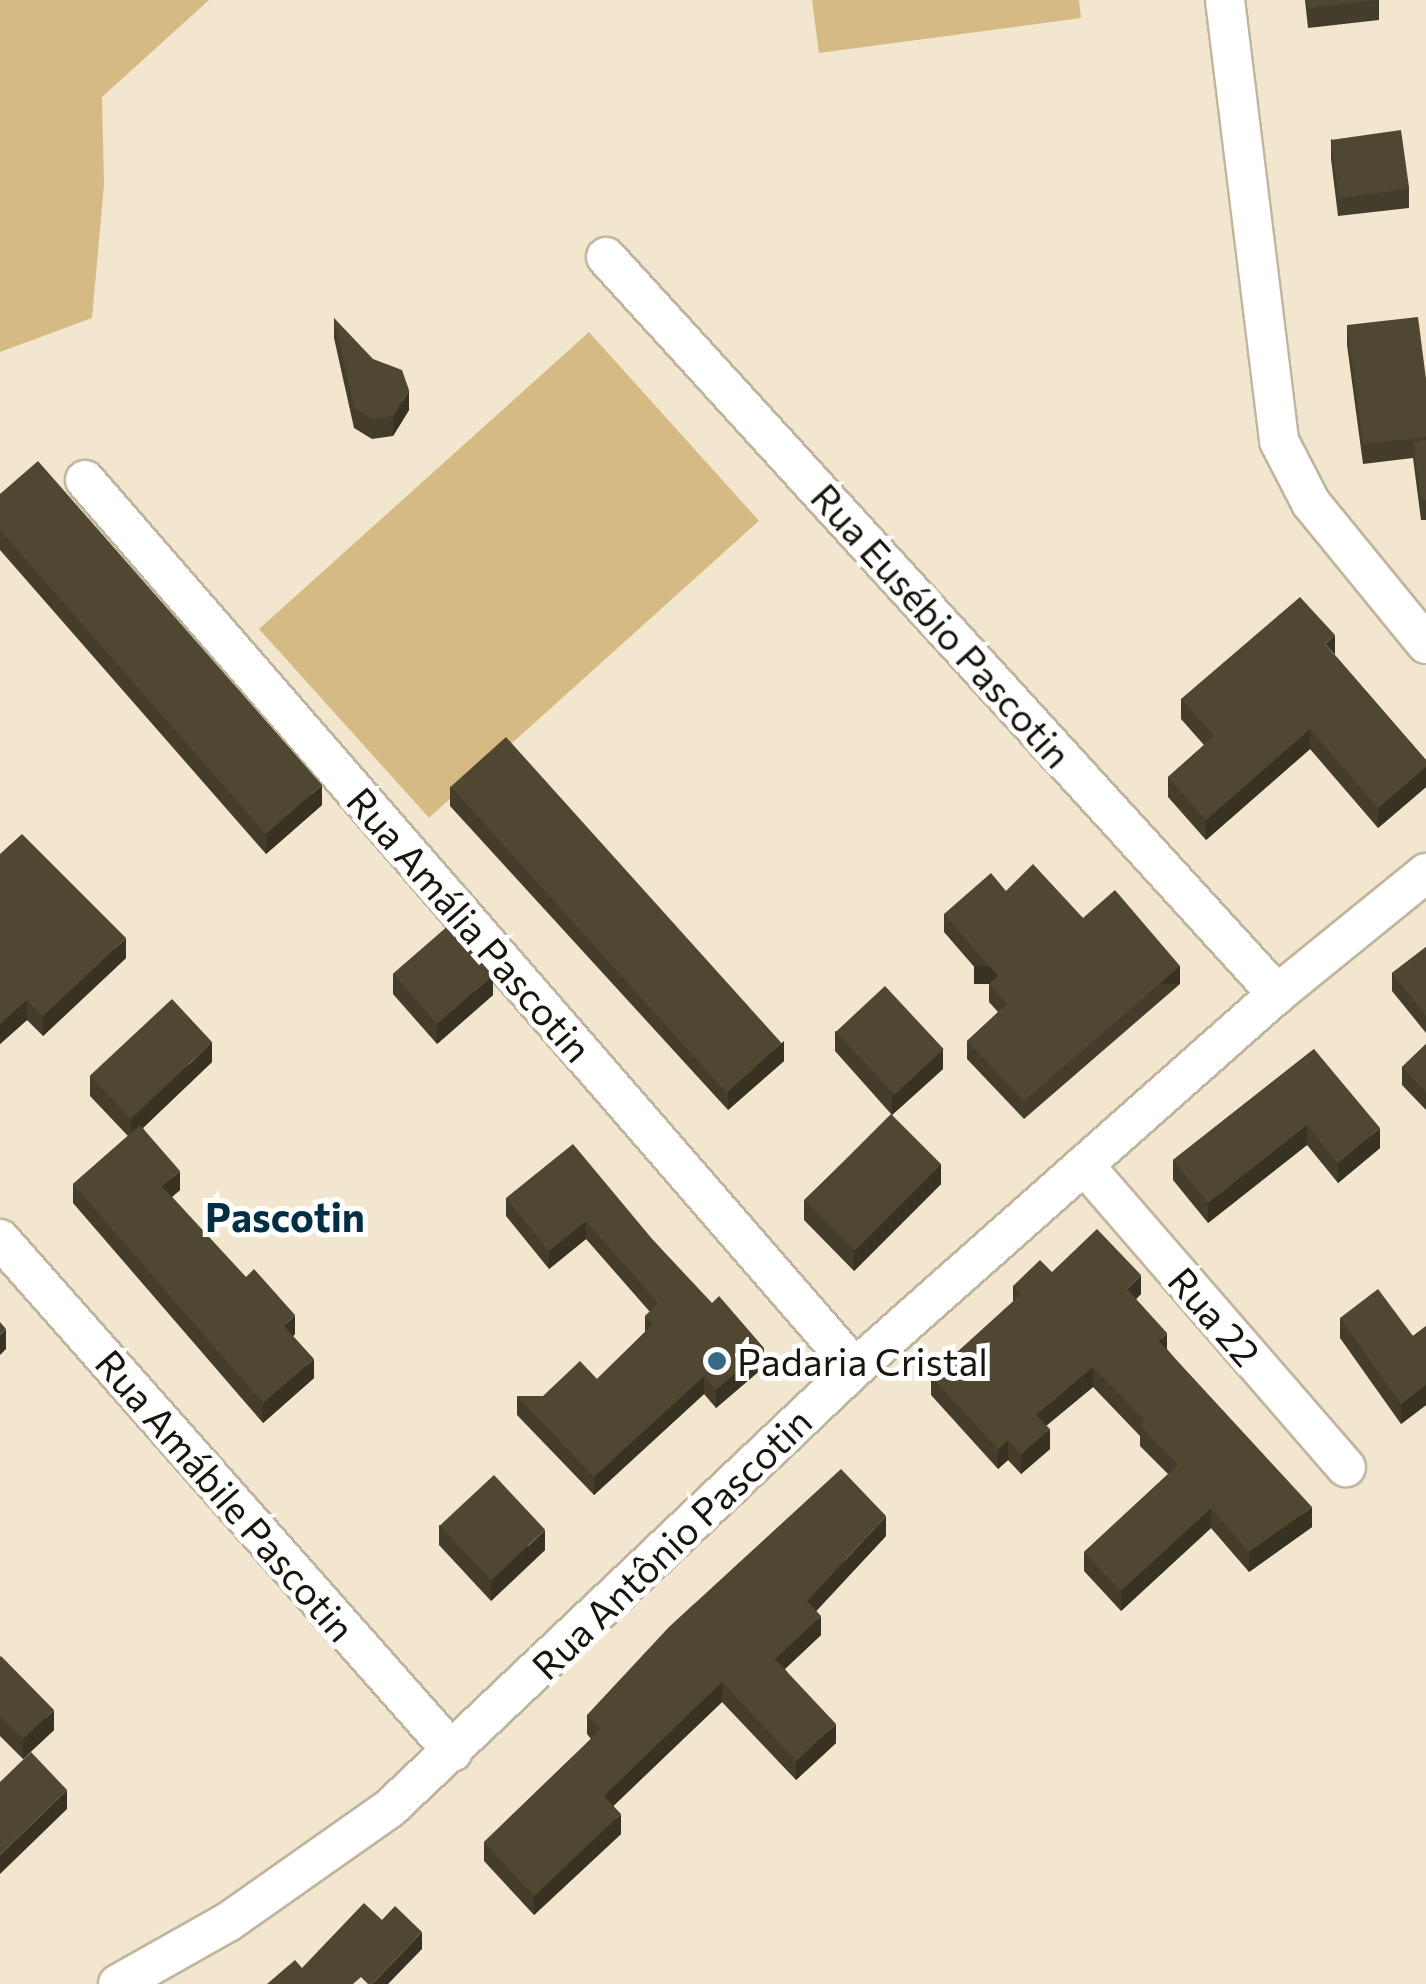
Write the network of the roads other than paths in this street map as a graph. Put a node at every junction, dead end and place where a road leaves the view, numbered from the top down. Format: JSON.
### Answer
{"nodes":[{"id":1,"x":1225,"y":0,"type":"edge"},
{"id":2,"x":606,"y":257,"type":"dead end"},
{"id":3,"x":85,"y":480,"type":"dead end"},
{"id":4,"x":1426,"y":644,"type":"edge"},
{"id":5,"x":1426,"y":873,"type":"edge"},
{"id":6,"x":1277,"y":994,"type":"junction"},
{"id":7,"x":1084,"y":1165,"type":"junction"},
{"id":8,"x":0,"y":1239,"type":"edge"},
{"id":9,"x":854,"y":1368,"type":"junction"},
{"id":10,"x":1346,"y":1467,"type":"dead end"},
{"id":11,"x":453,"y":1752,"type":"junction"},
{"id":12,"x":118,"y":1984,"type":"edge"}],
"edges":[{"from":1,"to":4,"type":"street"},
{"from":2,"to":6,"type":"street","name":"Rua Eusébio Pascotin"},
{"from":3,"to":9,"type":"street","name":"Rua Amália Pascotin"},
{"from":5,"to":6,"type":"street","name":"Rua Antônio Pascotin"},
{"from":6,"to":7,"type":"street","name":"Rua Antônio Pascotin"},
{"from":7,"to":9,"type":"street","name":"Rua Antônio Pascotin"},
{"from":7,"to":10,"type":"street","name":"Rua 22"},
{"from":8,"to":11,"type":"street","name":"Rua Amábile Pascotin"},
{"from":9,"to":11,"type":"street","name":"Rua Antônio Pascotin"},
{"from":11,"to":12,"type":"street","name":"Rua Antônio Pascotin"}]}
